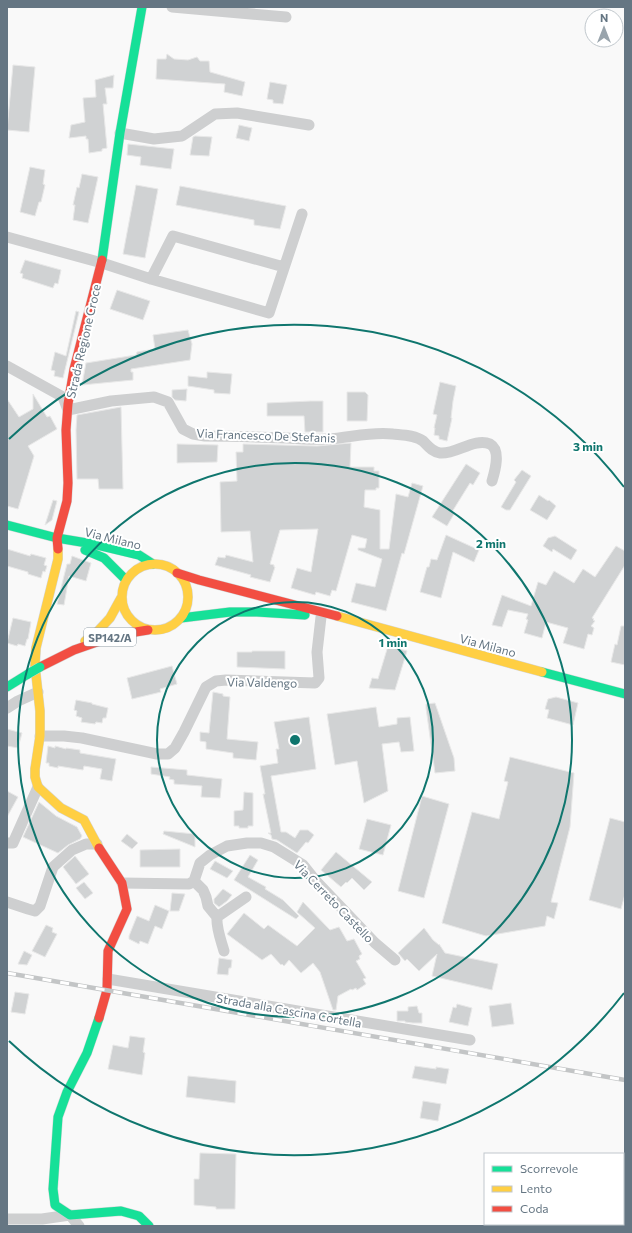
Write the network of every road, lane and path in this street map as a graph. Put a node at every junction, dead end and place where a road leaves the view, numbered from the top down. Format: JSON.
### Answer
{"nodes":[{"id":1,"x":142,"y":7,"type":"edge"},
{"id":2,"x":172,"y":7,"type":"edge"},
{"id":3,"x":286,"y":17,"type":"dead end"},
{"id":4,"x":309,"y":124,"type":"dead end"},
{"id":5,"x":120,"y":133,"type":"junction"},
{"id":6,"x":302,"y":214,"type":"dead end"},
{"id":7,"x":7,"y":237,"type":"edge"},
{"id":8,"x":102,"y":263,"type":"junction"},
{"id":9,"x":284,"y":267,"type":"junction"},
{"id":10,"x":151,"y":279,"type":"junction"},
{"id":11,"x":7,"y":366,"type":"edge"},
{"id":12,"x":68,"y":410,"type":"junction"},
{"id":13,"x":492,"y":481,"type":"dead end"},
{"id":14,"x":7,"y":524,"type":"edge"},
{"id":15,"x":62,"y":539,"type":"junction"},
{"id":16,"x":153,"y":564,"type":"junction"},
{"id":17,"x":178,"y":573,"type":"junction"},
{"id":18,"x":126,"y":580,"type":"junction"},
{"id":19,"x":121,"y":598,"type":"junction"},
{"id":20,"x":321,"y":617,"type":"junction"},
{"id":21,"x":181,"y":618,"type":"junction"},
{"id":22,"x":345,"y":619,"type":"junction"},
{"id":23,"x":148,"y":630,"type":"junction"},
{"id":24,"x":74,"y":650,"type":"junction"},
{"id":25,"x":7,"y":687,"type":"edge"},
{"id":26,"x":38,"y":692,"type":"junction"},
{"id":27,"x":625,"y":694,"type":"edge"},
{"id":28,"x":7,"y":708,"type":"edge"},
{"id":29,"x":40,"y":736,"type":"junction"},
{"id":30,"x":38,"y":787,"type":"junction"},
{"id":31,"x":7,"y":843,"type":"edge"},
{"id":32,"x":97,"y":844,"type":"junction"},
{"id":33,"x":194,"y":881,"type":"junction"},
{"id":34,"x":122,"y":883,"type":"junction"},
{"id":35,"x":246,"y":897,"type":"dead end"},
{"id":36,"x":7,"y":902,"type":"edge"},
{"id":37,"x":217,"y":917,"type":"junction"},
{"id":38,"x":224,"y":951,"type":"dead end"},
{"id":39,"x":395,"y":960,"type":"dead end"},
{"id":40,"x":108,"y":979,"type":"junction"},
{"id":41,"x":470,"y":1040,"type":"dead end"},
{"id":42,"x":70,"y":1215,"type":"junction"},
{"id":43,"x":7,"y":1219,"type":"edge"},
{"id":44,"x":78,"y":1226,"type":"edge"},
{"id":45,"x":148,"y":1226,"type":"edge"}],
"edges":[{"from":1,"to":5,"type":"main road","name":"Strada Regione Croce"},
{"from":2,"to":3,"type":"street"},
{"from":4,"to":5,"type":"street"},
{"from":5,"to":8,"type":"main road","name":"Strada Regione Croce"},
{"from":6,"to":9,"type":"street"},
{"from":7,"to":8,"type":"street"},
{"from":8,"to":10,"type":"street"},
{"from":8,"to":12,"type":"main road","name":"Strada Regione Croce"},
{"from":9,"to":10,"type":"street"},
{"from":9,"to":10,"type":"street"},
{"from":11,"to":12,"type":"street"},
{"from":12,"to":13,"type":"street","name":"Via Francesco De Stefanis"},
{"from":12,"to":15,"type":"main road","name":"Strada Regione Croce"},
{"from":14,"to":15,"type":"main road","name":"Via Milano"},
{"from":15,"to":16,"type":"main road","name":"Via Milano"},
{"from":15,"to":18,"type":"main road","name":"Via Milano"},
{"from":15,"to":26,"type":"main road"},
{"from":16,"to":17,"type":"main road"},
{"from":16,"to":18,"type":"main road"},
{"from":17,"to":21,"type":"main road"},
{"from":17,"to":22,"type":"main road","name":"Via Milano"},
{"from":18,"to":19,"type":"main road"},
{"from":19,"to":23,"type":"main road"},
{"from":19,"to":24,"type":"main road","number":"SP142/A"},
{"from":20,"to":21,"type":"main road","name":"Via Milano"},
{"from":20,"to":22,"type":"main road","name":"Via Milano"},
{"from":20,"to":29,"type":"street","name":"Via Valdengo"},
{"from":21,"to":23,"type":"main road"},
{"from":22,"to":27,"type":"main road","name":"Via Milano"},
{"from":23,"to":24,"type":"main road","number":"SP142/A"},
{"from":24,"to":25,"type":"main road","number":"SP142/A","bridge":true},
{"from":26,"to":28,"type":"street"},
{"from":26,"to":29,"type":"main road"},
{"from":29,"to":30,"type":"main road"},
{"from":30,"to":31,"type":"street"},
{"from":30,"to":32,"type":"main road"},
{"from":32,"to":34,"type":"main road"},
{"from":32,"to":36,"type":"street"},
{"from":33,"to":34,"type":"street"},
{"from":33,"to":37,"type":"street"},
{"from":33,"to":39,"type":"street","name":"Via Cerreto Castello"},
{"from":34,"to":40,"type":"main road"},
{"from":35,"to":37,"type":"street"},
{"from":37,"to":38,"type":"street"},
{"from":40,"to":41,"type":"street","name":"Strada alla Cascina Cortella"},
{"from":40,"to":42,"type":"main road"},
{"from":42,"to":43,"type":"street"},
{"from":42,"to":44,"type":"street"},
{"from":42,"to":45,"type":"main road"}]}
